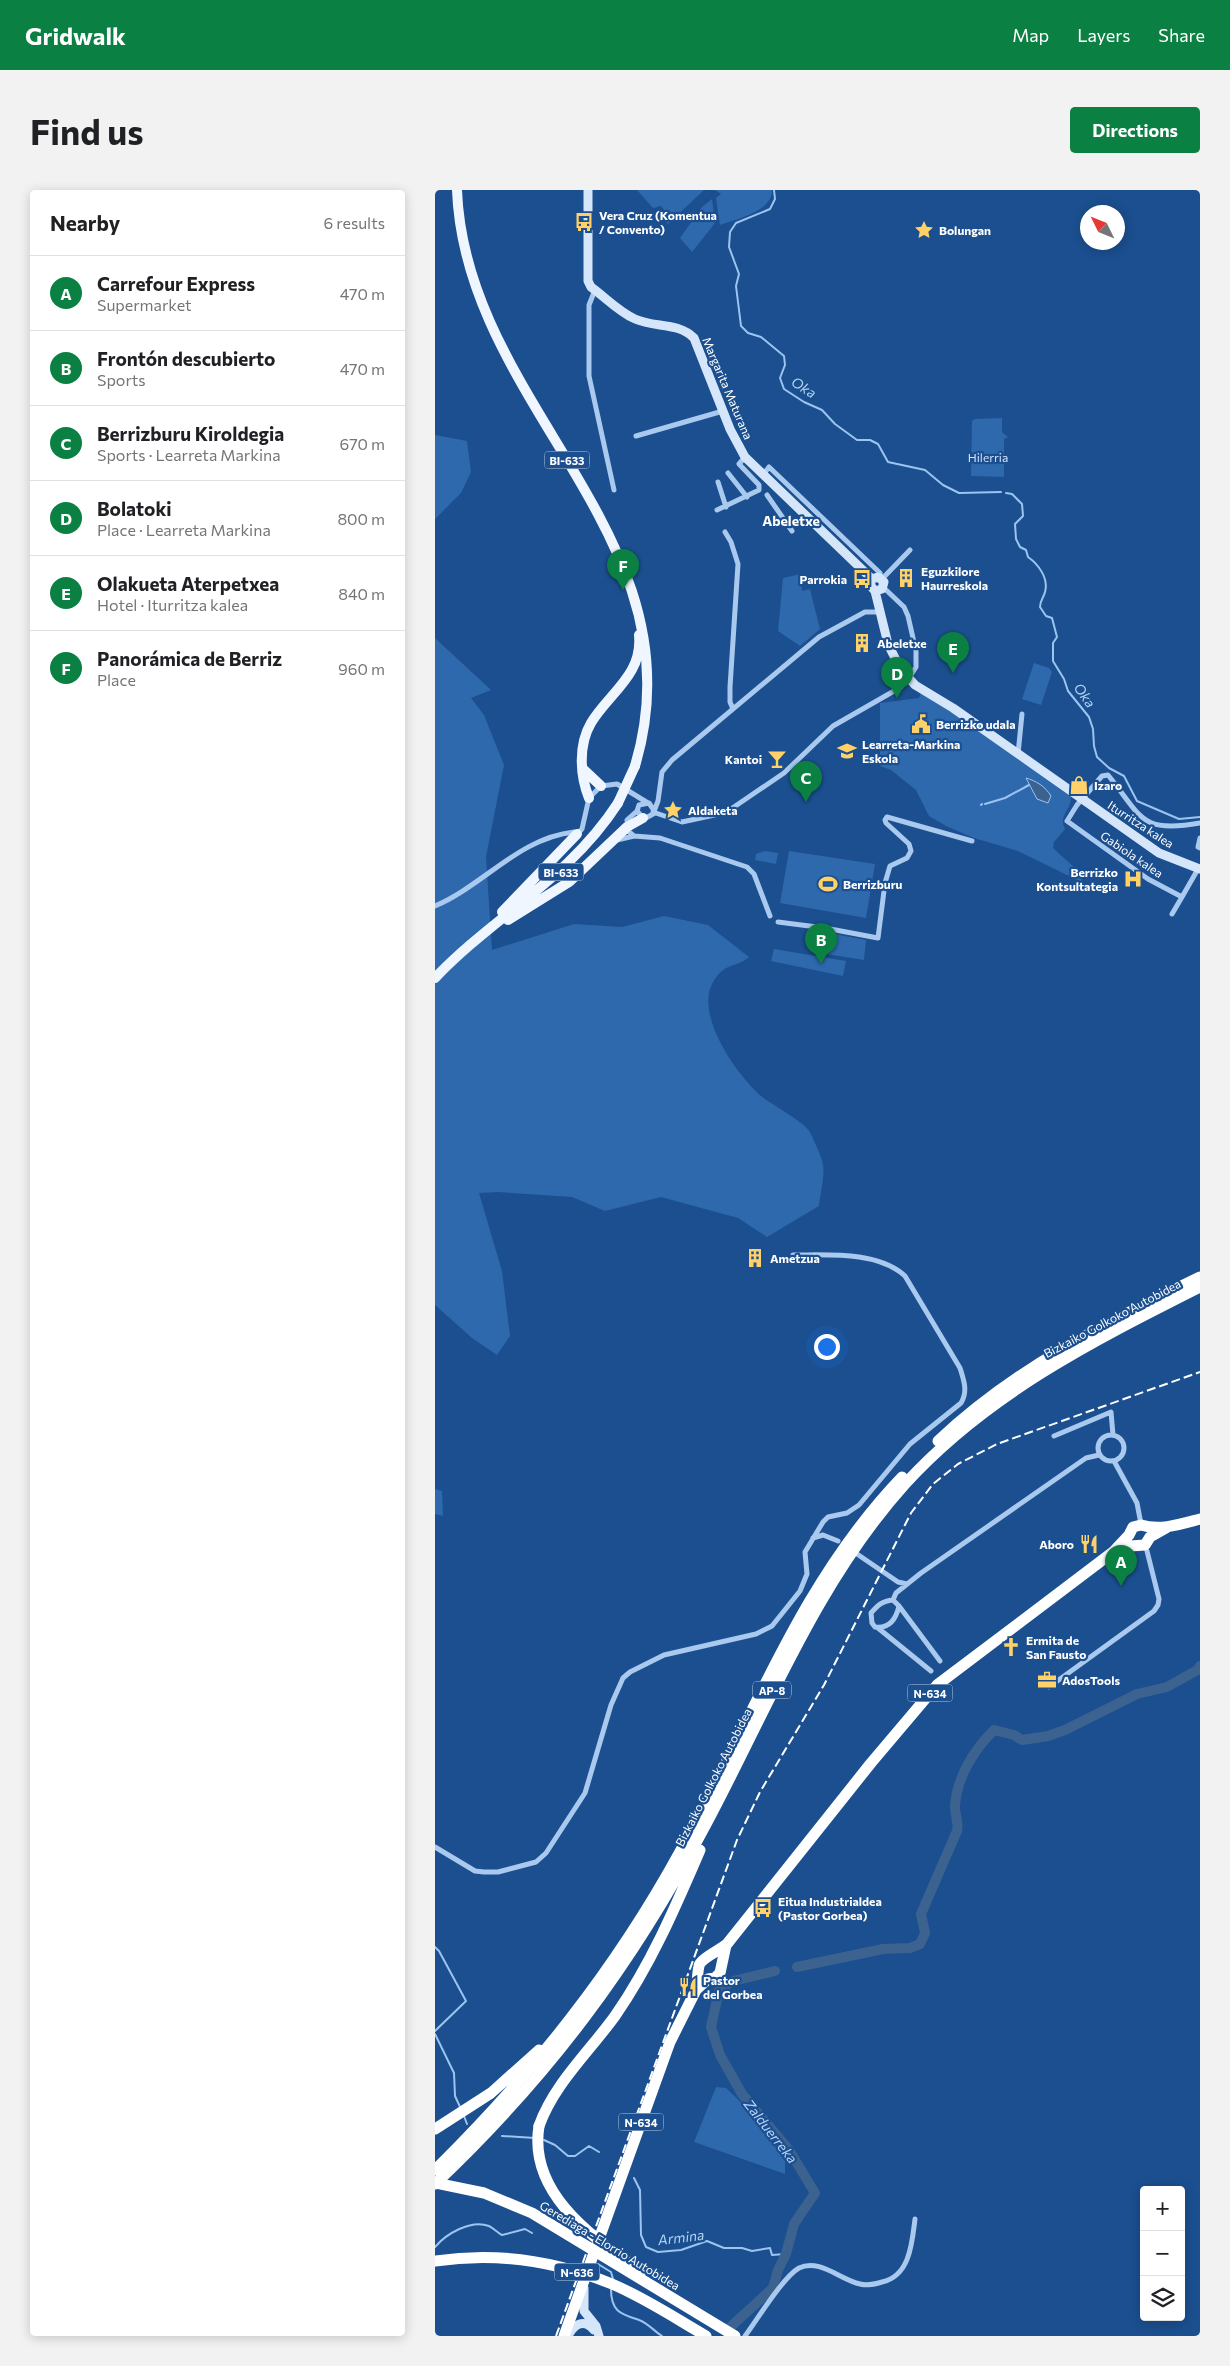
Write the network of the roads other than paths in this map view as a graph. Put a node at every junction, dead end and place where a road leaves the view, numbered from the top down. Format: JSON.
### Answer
{"nodes":[{"id":1,"x":457,"y":190,"type":"edge"},
{"id":2,"x":588,"y":190,"type":"edge"},
{"id":3,"x":595,"y":290,"type":"junction"},
{"id":4,"x":723,"y":411,"type":"junction"},
{"id":5,"x":636,"y":436,"type":"dead end"},
{"id":6,"x":745,"y":457,"type":"junction"},
{"id":7,"x":728,"y":473,"type":"dead end"},
{"id":8,"x":718,"y":482,"type":"dead end"},
{"id":9,"x":614,"y":490,"type":"dead end"},
{"id":10,"x":767,"y":495,"type":"dead end"},
{"id":11,"x":747,"y":498,"type":"junction"},
{"id":12,"x":726,"y":507,"type":"junction"},
{"id":13,"x":717,"y":510,"type":"dead end"},
{"id":14,"x":791,"y":531,"type":"dead end"},
{"id":15,"x":725,"y":532,"type":"dead end"},
{"id":16,"x":910,"y":550,"type":"dead end"},
{"id":17,"x":879,"y":583,"type":"junction"},
{"id":18,"x":636,"y":602,"type":"junction"},
{"id":19,"x":877,"y":602,"type":"junction"},
{"id":20,"x":865,"y":612,"type":"junction"},
{"id":21,"x":879,"y":612,"type":"junction"},
{"id":22,"x":908,"y":677,"type":"junction"},
{"id":23,"x":901,"y":687,"type":"junction"},
{"id":24,"x":922,"y":690,"type":"junction"},
{"id":25,"x":733,"y":709,"type":"junction"},
{"id":26,"x":1022,"y":714,"type":"dead end"},
{"id":27,"x":1018,"y":754,"type":"junction"},
{"id":28,"x":584,"y":770,"type":"junction"},
{"id":29,"x":601,"y":786,"type":"junction"},
{"id":30,"x":631,"y":793,"type":"junction"},
{"id":31,"x":589,"y":798,"type":"junction"},
{"id":32,"x":1081,"y":800,"type":"junction"},
{"id":33,"x":648,"y":802,"type":"junction"},
{"id":34,"x":655,"y":809,"type":"junction"},
{"id":35,"x":640,"y":814,"type":"junction"},
{"id":36,"x":1200,"y":823,"type":"edge"},
{"id":37,"x":627,"y":827,"type":"junction"},
{"id":38,"x":577,"y":834,"type":"junction"},
{"id":39,"x":641,"y":835,"type":"junction"},
{"id":40,"x":634,"y":836,"type":"junction"},
{"id":41,"x":1200,"y":838,"type":"edge"},
{"id":42,"x":971,"y":841,"type":"dead end"},
{"id":43,"x":614,"y":842,"type":"junction"},
{"id":44,"x":1200,"y":848,"type":"edge"},
{"id":45,"x":1199,"y":869,"type":"edge"},
{"id":46,"x":1182,"y":897,"type":"junction"},
{"id":47,"x":435,"y":906,"type":"edge"},
{"id":48,"x":1172,"y":914,"type":"dead end"},
{"id":49,"x":770,"y":916,"type":"dead end"},
{"id":50,"x":778,"y":922,"type":"dead end"},
{"id":51,"x":491,"y":927,"type":"junction"},
{"id":52,"x":475,"y":940,"type":"junction"},
{"id":53,"x":435,"y":978,"type":"edge"},
{"id":54,"x":793,"y":1255,"type":"dead end"},
{"id":55,"x":1200,"y":1277,"type":"edge"},
{"id":56,"x":1200,"y":1286,"type":"edge"},
{"id":57,"x":1054,"y":1436,"type":"dead end"},
{"id":58,"x":1113,"y":1436,"type":"junction"},
{"id":59,"x":1099,"y":1455,"type":"junction"},
{"id":60,"x":1114,"y":1461,"type":"junction"},
{"id":61,"x":1200,"y":1519,"type":"edge"},
{"id":62,"x":823,"y":1522,"type":"junction"},
{"id":63,"x":1146,"y":1530,"type":"junction"},
{"id":64,"x":823,"y":1535,"type":"junction"},
{"id":65,"x":1129,"y":1535,"type":"junction"},
{"id":66,"x":813,"y":1538,"type":"junction"},
{"id":67,"x":838,"y":1541,"type":"dead end"},
{"id":68,"x":1143,"y":1548,"type":"junction"},
{"id":69,"x":1113,"y":1552,"type":"junction"},
{"id":70,"x":857,"y":1554,"type":"dead end"},
{"id":71,"x":893,"y":1578,"type":"junction"},
{"id":72,"x":907,"y":1584,"type":"junction"},
{"id":73,"x":896,"y":1593,"type":"junction"},
{"id":74,"x":893,"y":1600,"type":"junction"},
{"id":75,"x":899,"y":1606,"type":"junction"},
{"id":76,"x":878,"y":1628,"type":"junction"},
{"id":77,"x":940,"y":1661,"type":"dead end"},
{"id":78,"x":931,"y":1672,"type":"dead end"},
{"id":79,"x":1049,"y":1688,"type":"dead end"},
{"id":80,"x":733,"y":1773,"type":"junction"},
{"id":81,"x":435,"y":1848,"type":"edge"},
{"id":82,"x":727,"y":1944,"type":"junction"},
{"id":83,"x":710,"y":1956,"type":"junction"},
{"id":84,"x":721,"y":1966,"type":"junction"},
{"id":85,"x":704,"y":1976,"type":"junction"},
{"id":86,"x":577,"y":2011,"type":"junction"},
{"id":87,"x":435,"y":2129,"type":"edge"},
{"id":88,"x":435,"y":2170,"type":"edge"},
{"id":89,"x":435,"y":2185,"type":"edge"},
{"id":90,"x":915,"y":2220,"type":"dead end"},
{"id":91,"x":435,"y":2261,"type":"edge"},
{"id":92,"x":583,"y":2284,"type":"junction"},
{"id":93,"x":679,"y":2303,"type":"junction"},
{"id":94,"x":742,"y":2335,"type":"edge"},
{"id":95,"x":564,"y":2336,"type":"edge"},
{"id":96,"x":568,"y":2336,"type":"edge"},
{"id":97,"x":599,"y":2336,"type":"edge"},
{"id":98,"x":706,"y":2336,"type":"edge"}],
"edges":[{"from":1,"to":18,"type":"main road","number":"BI-633"},
{"from":2,"to":3,"type":"street"},
{"from":3,"to":4,"type":"street","name":"Margarita Maturana"},
{"from":3,"to":9,"type":"street"},
{"from":4,"to":5,"type":"street"},
{"from":4,"to":6,"type":"street","name":"Margarita Maturana"},
{"from":6,"to":11,"type":"street"},
{"from":6,"to":17,"type":"street","name":"Margarita Maturana"},
{"from":7,"to":11,"type":"street"},
{"from":8,"to":12,"type":"street"},
{"from":10,"to":14,"type":"street"},
{"from":11,"to":12,"type":"street"},
{"from":12,"to":13,"type":"street"},
{"from":15,"to":25,"type":"street"},
{"from":16,"to":17,"type":"street"},
{"from":17,"to":19,"type":"street","name":"Iturritza kalea"},
{"from":17,"to":22,"type":"street"},
{"from":18,"to":28,"type":"main road"},
{"from":18,"to":51,"type":"main road","number":"BI-633","bridge":true},
{"from":19,"to":20,"type":"street"},
{"from":19,"to":21,"type":"street","name":"Iturritza kalea"},
{"from":20,"to":21,"type":"street"},
{"from":20,"to":25,"type":"street"},
{"from":21,"to":22,"type":"street","name":"Iturritza kalea"},
{"from":22,"to":23,"type":"street"},
{"from":22,"to":24,"type":"street","name":"Iturritza kalea"},
{"from":23,"to":24,"type":"street"},
{"from":23,"to":34,"type":"street"},
{"from":24,"to":27,"type":"street","name":"Iturritza kalea"},
{"from":25,"to":34,"type":"street"},
{"from":26,"to":27,"type":"street"},
{"from":27,"to":32,"type":"street","name":"Iturritza kalea"},
{"from":28,"to":29,"type":"main road"},
{"from":28,"to":31,"type":"main road"},
{"from":29,"to":30,"type":"street"},
{"from":29,"to":31,"type":"street"},
{"from":30,"to":33,"type":"street"},
{"from":30,"to":35,"type":"street"},
{"from":31,"to":38,"type":"street"},
{"from":32,"to":36,"type":"street"},
{"from":32,"to":45,"type":"street","name":"Iturritza kalea"},
{"from":32,"to":46,"type":"street","name":"Gabiola kalea"},
{"from":33,"to":34,"type":"street"},
{"from":33,"to":35,"type":"street"},
{"from":34,"to":35,"type":"street"},
{"from":35,"to":37,"type":"main road"},
{"from":35,"to":39,"type":"street"},
{"from":37,"to":40,"type":"street"},
{"from":37,"to":43,"type":"main road"},
{"from":38,"to":47,"type":"street"},
{"from":38,"to":52,"type":"main road"},
{"from":39,"to":40,"type":"street"},
{"from":39,"to":49,"type":"street"},
{"from":40,"to":43,"type":"street"},
{"from":41,"to":44,"type":"street"},
{"from":42,"to":50,"type":"street"},
{"from":43,"to":51,"type":"main road"},
{"from":45,"to":46,"type":"street"},
{"from":46,"to":48,"type":"street"},
{"from":51,"to":52,"type":"main road","number":"BI-633"},
{"from":52,"to":53,"type":"main road","number":"BI-633"},
{"from":54,"to":62,"type":"street"},
{"from":55,"to":86,"type":"highway","name":"Bizkaiko Golkoko Autobidea","number":"AP-8"},
{"from":56,"to":80,"type":"highway","name":"Bizkaiko Golkoko Autobidea","number":"AP-8"},
{"from":57,"to":58,"type":"street"},
{"from":58,"to":59,"type":"street"},
{"from":58,"to":60,"type":"street"},
{"from":59,"to":60,"type":"street"},
{"from":59,"to":72,"type":"street"},
{"from":60,"to":63,"type":"street"},
{"from":61,"to":63,"type":"highway"},
{"from":62,"to":64,"type":"street"},
{"from":62,"to":66,"type":"street"},
{"from":63,"to":65,"type":"highway","number":"N-634"},
{"from":63,"to":68,"type":"highway","number":"N-634"},
{"from":64,"to":66,"type":"street"},
{"from":64,"to":67,"type":"street"},
{"from":65,"to":68,"type":"highway"},
{"from":65,"to":69,"type":"highway","number":"N-634"},
{"from":66,"to":81,"type":"street"},
{"from":68,"to":69,"type":"highway","number":"N-634"},
{"from":68,"to":79,"type":"street"},
{"from":69,"to":82,"type":"highway","number":"N-634"},
{"from":70,"to":71,"type":"street"},
{"from":71,"to":72,"type":"street"},
{"from":71,"to":73,"type":"street"},
{"from":72,"to":73,"type":"street"},
{"from":73,"to":74,"type":"street"},
{"from":74,"to":75,"type":"street"},
{"from":74,"to":76,"type":"street"},
{"from":75,"to":76,"type":"street"},
{"from":75,"to":77,"type":"street"},
{"from":76,"to":78,"type":"street"},
{"from":80,"to":89,"type":"highway","name":"Bizkaiko Golkoko Autobidea","number":"AP-8"},
{"from":80,"to":93,"type":"highway","bridge":true},
{"from":82,"to":83,"type":"highway","number":"N-634"},
{"from":82,"to":84,"type":"highway","number":"N-634"},
{"from":83,"to":84,"type":"highway"},
{"from":83,"to":85,"type":"highway","number":"N-634"},
{"from":84,"to":85,"type":"highway","number":"N-634"},
{"from":85,"to":92,"type":"highway","number":"N-634"},
{"from":86,"to":87,"type":"highway"},
{"from":86,"to":88,"type":"highway","name":"Bizkaiko Golkoko Autobidea","number":"AP-8"},
{"from":89,"to":93,"type":"highway","name":"Gerediaga - Elorrio Autobidea","bridge":true},
{"from":90,"to":94,"type":"street"},
{"from":91,"to":98,"type":"highway","number":"N-636","bridge":true},
{"from":92,"to":95,"type":"highway","number":"N-634"},
{"from":92,"to":97,"type":"street"},
{"from":93,"to":94,"type":"highway","name":"Gerediaga - Elorrio Autobidea","bridge":true},
{"from":96,"to":97,"type":"street"}]}
